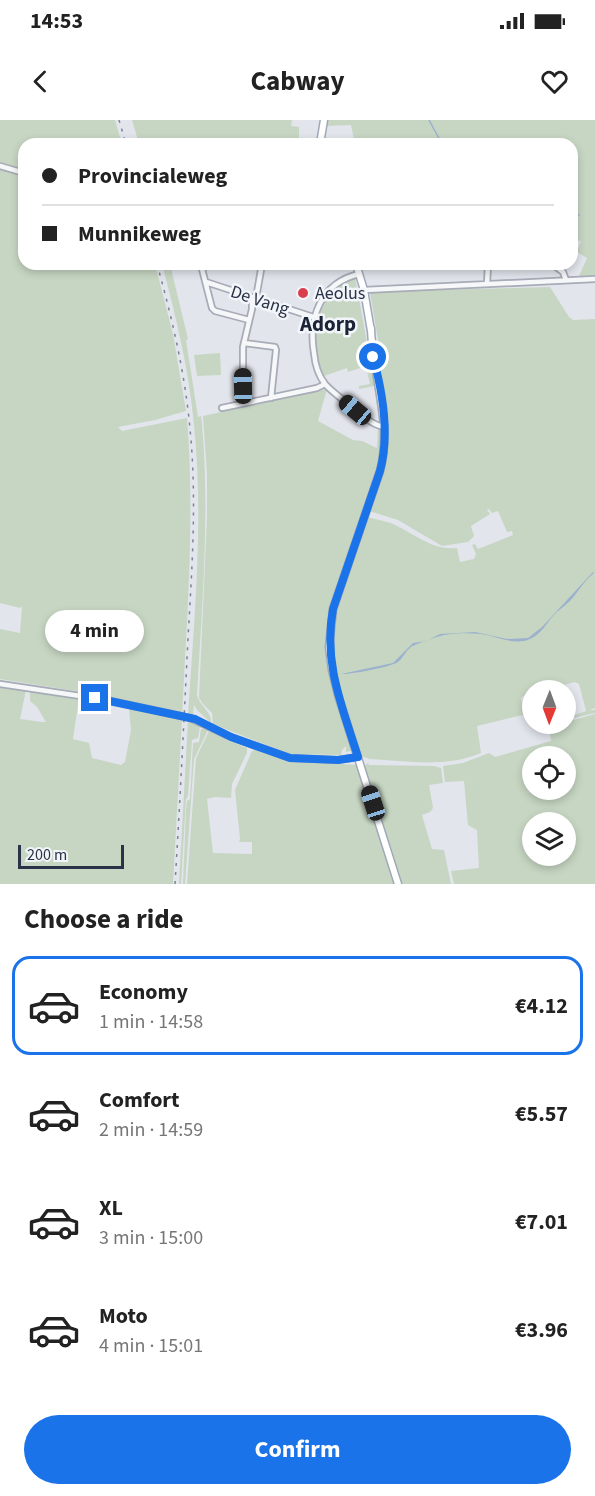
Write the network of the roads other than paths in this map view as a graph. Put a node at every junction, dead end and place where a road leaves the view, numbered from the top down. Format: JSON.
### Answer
{"nodes":[{"id":1,"x":324,"y":120,"type":"edge"},
{"id":2,"x":321,"y":138,"type":"edge"},
{"id":3,"x":0,"y":166,"type":"edge"},
{"id":4,"x":18,"y":171,"type":"edge"},
{"id":5,"x":202,"y":270,"type":"edge"},
{"id":6,"x":261,"y":270,"type":"edge"},
{"id":7,"x":358,"y":270,"type":"edge"},
{"id":8,"x":488,"y":270,"type":"edge"},
{"id":9,"x":560,"y":270,"type":"edge"},
{"id":10,"x":359,"y":274,"type":"junction"},
{"id":11,"x":595,"y":279,"type":"edge"},
{"id":12,"x":566,"y":280,"type":"junction"},
{"id":13,"x":206,"y":282,"type":"junction"},
{"id":14,"x":487,"y":284,"type":"junction"},
{"id":15,"x":364,"y":290,"type":"junction"},
{"id":16,"x":254,"y":298,"type":"junction"},
{"id":17,"x":313,"y":317,"type":"junction"},
{"id":18,"x":249,"y":320,"type":"junction"},
{"id":19,"x":244,"y":343,"type":"junction"},
{"id":20,"x":325,"y":384,"type":"junction"},
{"id":21,"x":271,"y":398,"type":"junction"},
{"id":22,"x":243,"y":403,"type":"junction"},
{"id":23,"x":222,"y":408,"type":"dead end"},
{"id":24,"x":385,"y":427,"type":"junction"},
{"id":25,"x":0,"y":684,"type":"edge"},
{"id":26,"x":358,"y":757,"type":"junction"},
{"id":27,"x":398,"y":884,"type":"edge"}],
"edges":[{"from":1,"to":2,"type":"main road"},
{"from":3,"to":4,"type":"street"},
{"from":5,"to":13,"type":"street","name":"De Vang"},
{"from":6,"to":16,"type":"street"},
{"from":7,"to":10,"type":"main road"},
{"from":8,"to":14,"type":"street"},
{"from":9,"to":12,"type":"street"},
{"from":10,"to":15,"type":"main road"},
{"from":10,"to":17,"type":"street"},
{"from":11,"to":12,"type":"street"},
{"from":12,"to":14,"type":"street"},
{"from":13,"to":16,"type":"street","name":"De Vang"},
{"from":13,"to":18,"type":"street","name":"De Vang"},
{"from":14,"to":15,"type":"street"},
{"from":15,"to":24,"type":"main road"},
{"from":16,"to":17,"type":"street","name":"De Vang"},
{"from":16,"to":18,"type":"street"},
{"from":17,"to":20,"type":"street"},
{"from":18,"to":19,"type":"street"},
{"from":19,"to":21,"type":"street"},
{"from":19,"to":22,"type":"street"},
{"from":20,"to":21,"type":"street"},
{"from":20,"to":24,"type":"street"},
{"from":21,"to":22,"type":"street"},
{"from":22,"to":23,"type":"street"},
{"from":24,"to":26,"type":"main road"},
{"from":25,"to":26,"type":"street"},
{"from":26,"to":27,"type":"main road"}]}
